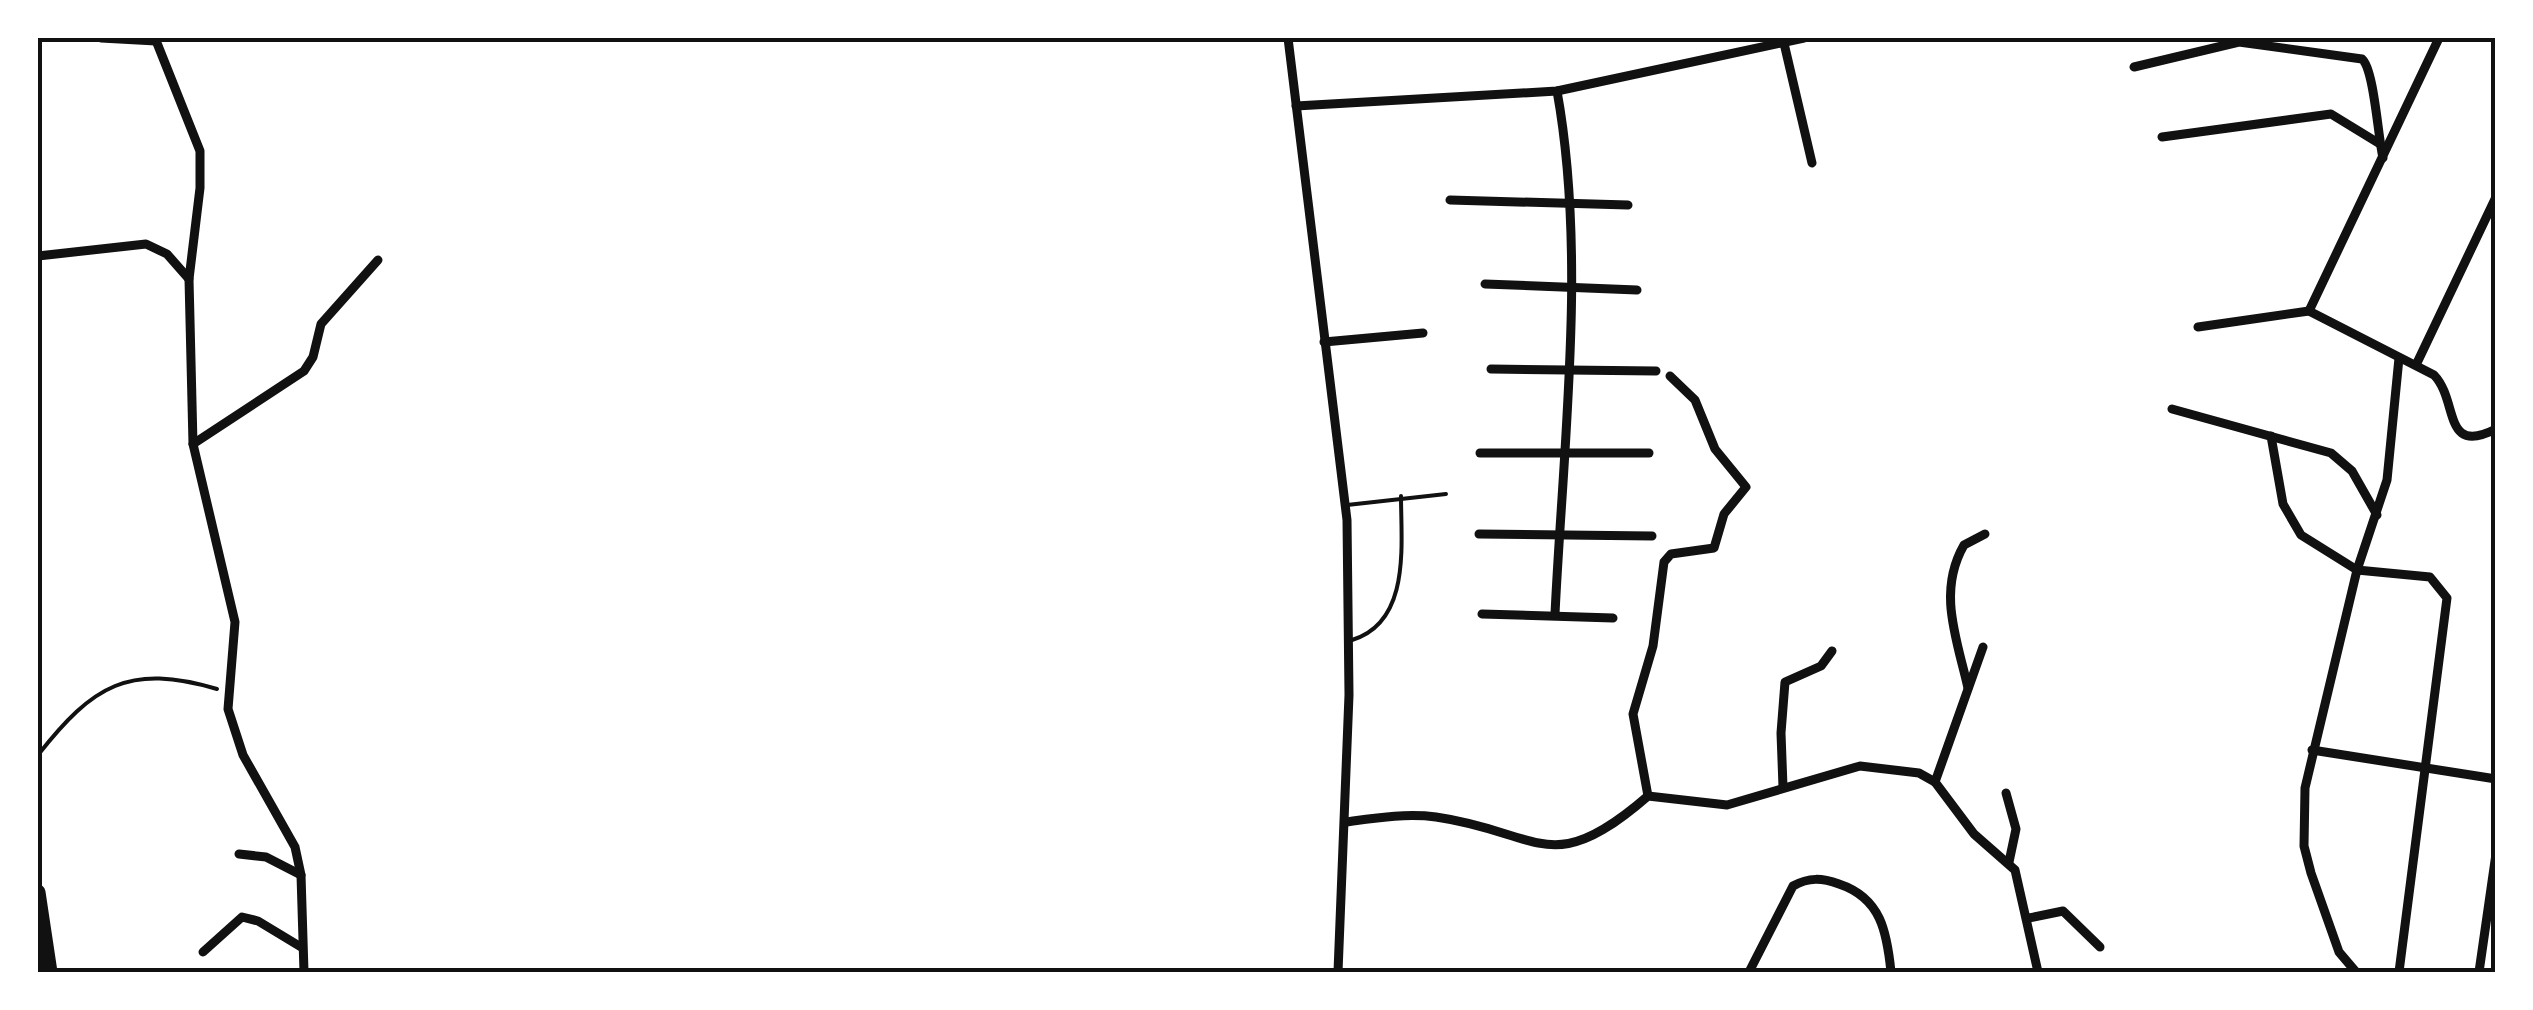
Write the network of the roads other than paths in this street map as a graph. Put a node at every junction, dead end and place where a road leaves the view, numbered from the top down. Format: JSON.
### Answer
{"nodes":[{"id":1,"x":102,"y":38,"type":"edge"},
{"id":2,"x":1288,"y":38,"type":"edge"},
{"id":3,"x":1804,"y":38,"type":"edge"},
{"id":4,"x":2440,"y":38,"type":"edge"},
{"id":5,"x":155,"y":39,"type":"edge"},
{"id":6,"x":1783,"y":40,"type":"edge"},
{"id":7,"x":2134,"y":68,"type":"dead end"},
{"id":8,"x":1557,"y":91,"type":"junction"},
{"id":9,"x":1296,"y":106,"type":"junction"},
{"id":10,"x":2162,"y":137,"type":"dead end"},
{"id":11,"x":2380,"y":144,"type":"junction"},
{"id":12,"x":2383,"y":158,"type":"junction"},
{"id":13,"x":1812,"y":163,"type":"dead end"},
{"id":14,"x":2496,"y":197,"type":"edge"},
{"id":15,"x":1450,"y":200,"type":"dead end"},
{"id":16,"x":1570,"y":202,"type":"junction"},
{"id":17,"x":1628,"y":205,"type":"dead end"},
{"id":18,"x":38,"y":256,"type":"edge"},
{"id":19,"x":378,"y":260,"type":"dead end"},
{"id":20,"x":188,"y":279,"type":"junction"},
{"id":21,"x":1485,"y":284,"type":"dead end"},
{"id":22,"x":1570,"y":286,"type":"junction"},
{"id":23,"x":1637,"y":290,"type":"dead end"},
{"id":24,"x":2309,"y":311,"type":"junction"},
{"id":25,"x":2198,"y":326,"type":"dead end"},
{"id":26,"x":1423,"y":333,"type":"dead end"},
{"id":27,"x":1324,"y":342,"type":"junction"},
{"id":28,"x":2399,"y":358,"type":"junction"},
{"id":29,"x":2416,"y":365,"type":"junction"},
{"id":30,"x":1491,"y":369,"type":"dead end"},
{"id":31,"x":1566,"y":369,"type":"junction"},
{"id":32,"x":1656,"y":371,"type":"dead end"},
{"id":33,"x":1670,"y":376,"type":"dead end"},
{"id":34,"x":2172,"y":409,"type":"dead end"},
{"id":35,"x":2496,"y":429,"type":"edge"},
{"id":36,"x":2271,"y":436,"type":"junction"},
{"id":37,"x":193,"y":444,"type":"junction"},
{"id":38,"x":1480,"y":453,"type":"dead end"},
{"id":39,"x":1563,"y":453,"type":"junction"},
{"id":40,"x":1649,"y":453,"type":"dead end"},
{"id":41,"x":1446,"y":494,"type":"dead end"},
{"id":42,"x":1401,"y":496,"type":"junction"},
{"id":43,"x":1345,"y":506,"type":"junction"},
{"id":44,"x":2377,"y":515,"type":"junction"},
{"id":45,"x":1559,"y":532,"type":"junction"},
{"id":46,"x":1478,"y":534,"type":"dead end"},
{"id":47,"x":1985,"y":534,"type":"dead end"},
{"id":48,"x":1652,"y":536,"type":"dead end"},
{"id":49,"x":2357,"y":570,"type":"junction"},
{"id":50,"x":1482,"y":614,"type":"dead end"},
{"id":51,"x":1555,"y":614,"type":"junction"},
{"id":52,"x":1613,"y":618,"type":"dead end"},
{"id":53,"x":1348,"y":641,"type":"junction"},
{"id":54,"x":1983,"y":647,"type":"dead end"},
{"id":55,"x":1832,"y":650,"type":"dead end"},
{"id":56,"x":1968,"y":688,"type":"junction"},
{"id":57,"x":2312,"y":750,"type":"junction"},
{"id":58,"x":2424,"y":770,"type":"junction"},
{"id":59,"x":2496,"y":779,"type":"edge"},
{"id":60,"x":1935,"y":782,"type":"junction"},
{"id":61,"x":1783,"y":787,"type":"junction"},
{"id":62,"x":2006,"y":793,"type":"dead end"},
{"id":63,"x":1648,"y":796,"type":"junction"},
{"id":64,"x":1344,"y":822,"type":"junction"},
{"id":65,"x":239,"y":854,"type":"dead end"},
{"id":66,"x":2496,"y":854,"type":"edge"},
{"id":67,"x":2010,"y":862,"type":"junction"},
{"id":68,"x":301,"y":875,"type":"junction"},
{"id":69,"x":38,"y":892,"type":"edge"},
{"id":70,"x":2030,"y":918,"type":"junction"},
{"id":71,"x":301,"y":948,"type":"junction"},
{"id":72,"x":2100,"y":948,"type":"dead end"},
{"id":73,"x":203,"y":952,"type":"dead end"},
{"id":74,"x":50,"y":972,"type":"edge"},
{"id":75,"x":304,"y":972,"type":"edge"},
{"id":76,"x":1338,"y":972,"type":"edge"},
{"id":77,"x":1748,"y":972,"type":"edge"},
{"id":78,"x":1891,"y":972,"type":"edge"},
{"id":79,"x":2038,"y":972,"type":"edge"},
{"id":80,"x":2356,"y":972,"type":"edge"},
{"id":81,"x":2400,"y":972,"type":"edge"},
{"id":82,"x":2479,"y":972,"type":"edge"}],
"edges":[{"from":1,"to":5,"type":"street"},
{"from":2,"to":9,"type":"street"},
{"from":3,"to":6,"type":"street"},
{"from":4,"to":12,"type":"street"},
{"from":5,"to":20,"type":"street"},
{"from":6,"to":8,"type":"street"},
{"from":6,"to":13,"type":"street"},
{"from":7,"to":11,"type":"street"},
{"from":8,"to":9,"type":"street"},
{"from":8,"to":16,"type":"street"},
{"from":9,"to":27,"type":"street"},
{"from":10,"to":11,"type":"street"},
{"from":11,"to":12,"type":"street"},
{"from":12,"to":24,"type":"street"},
{"from":14,"to":29,"type":"street"},
{"from":15,"to":16,"type":"street"},
{"from":16,"to":17,"type":"street"},
{"from":16,"to":22,"type":"street"},
{"from":18,"to":20,"type":"street"},
{"from":19,"to":37,"type":"street"},
{"from":20,"to":37,"type":"street"},
{"from":21,"to":22,"type":"street"},
{"from":22,"to":23,"type":"street"},
{"from":22,"to":31,"type":"street"},
{"from":24,"to":25,"type":"street"},
{"from":24,"to":28,"type":"street"},
{"from":26,"to":27,"type":"street"},
{"from":27,"to":43,"type":"street"},
{"from":28,"to":29,"type":"street"},
{"from":28,"to":44,"type":"street"},
{"from":29,"to":35,"type":"street"},
{"from":30,"to":31,"type":"street"},
{"from":31,"to":32,"type":"street"},
{"from":31,"to":39,"type":"street"},
{"from":33,"to":63,"type":"street"},
{"from":34,"to":36,"type":"street"},
{"from":36,"to":44,"type":"street"},
{"from":36,"to":49,"type":"street"},
{"from":37,"to":68,"type":"street"},
{"from":38,"to":39,"type":"street"},
{"from":39,"to":40,"type":"street"},
{"from":39,"to":45,"type":"street"},
{"from":41,"to":42,"type":"lane"},
{"from":42,"to":43,"type":"lane"},
{"from":42,"to":53,"type":"lane"},
{"from":43,"to":53,"type":"street"},
{"from":44,"to":49,"type":"street"},
{"from":45,"to":46,"type":"street"},
{"from":45,"to":48,"type":"street"},
{"from":45,"to":51,"type":"street"},
{"from":47,"to":56,"type":"street"},
{"from":49,"to":57,"type":"street"},
{"from":49,"to":58,"type":"street"},
{"from":50,"to":51,"type":"street"},
{"from":51,"to":52,"type":"street"},
{"from":53,"to":64,"type":"street"},
{"from":54,"to":56,"type":"street"},
{"from":55,"to":61,"type":"street"},
{"from":56,"to":60,"type":"street"},
{"from":57,"to":58,"type":"street"},
{"from":57,"to":80,"type":"street"},
{"from":58,"to":59,"type":"street"},
{"from":58,"to":81,"type":"street"},
{"from":60,"to":61,"type":"street"},
{"from":60,"to":67,"type":"street"},
{"from":61,"to":63,"type":"street"},
{"from":62,"to":67,"type":"street"},
{"from":63,"to":64,"type":"street"},
{"from":64,"to":76,"type":"street"},
{"from":65,"to":68,"type":"street"},
{"from":66,"to":82,"type":"street"},
{"from":67,"to":70,"type":"street"},
{"from":68,"to":71,"type":"street"},
{"from":69,"to":74,"type":"highway"},
{"from":70,"to":72,"type":"street"},
{"from":70,"to":79,"type":"street"},
{"from":71,"to":73,"type":"street"},
{"from":71,"to":75,"type":"street"},
{"from":77,"to":78,"type":"street"}]}
